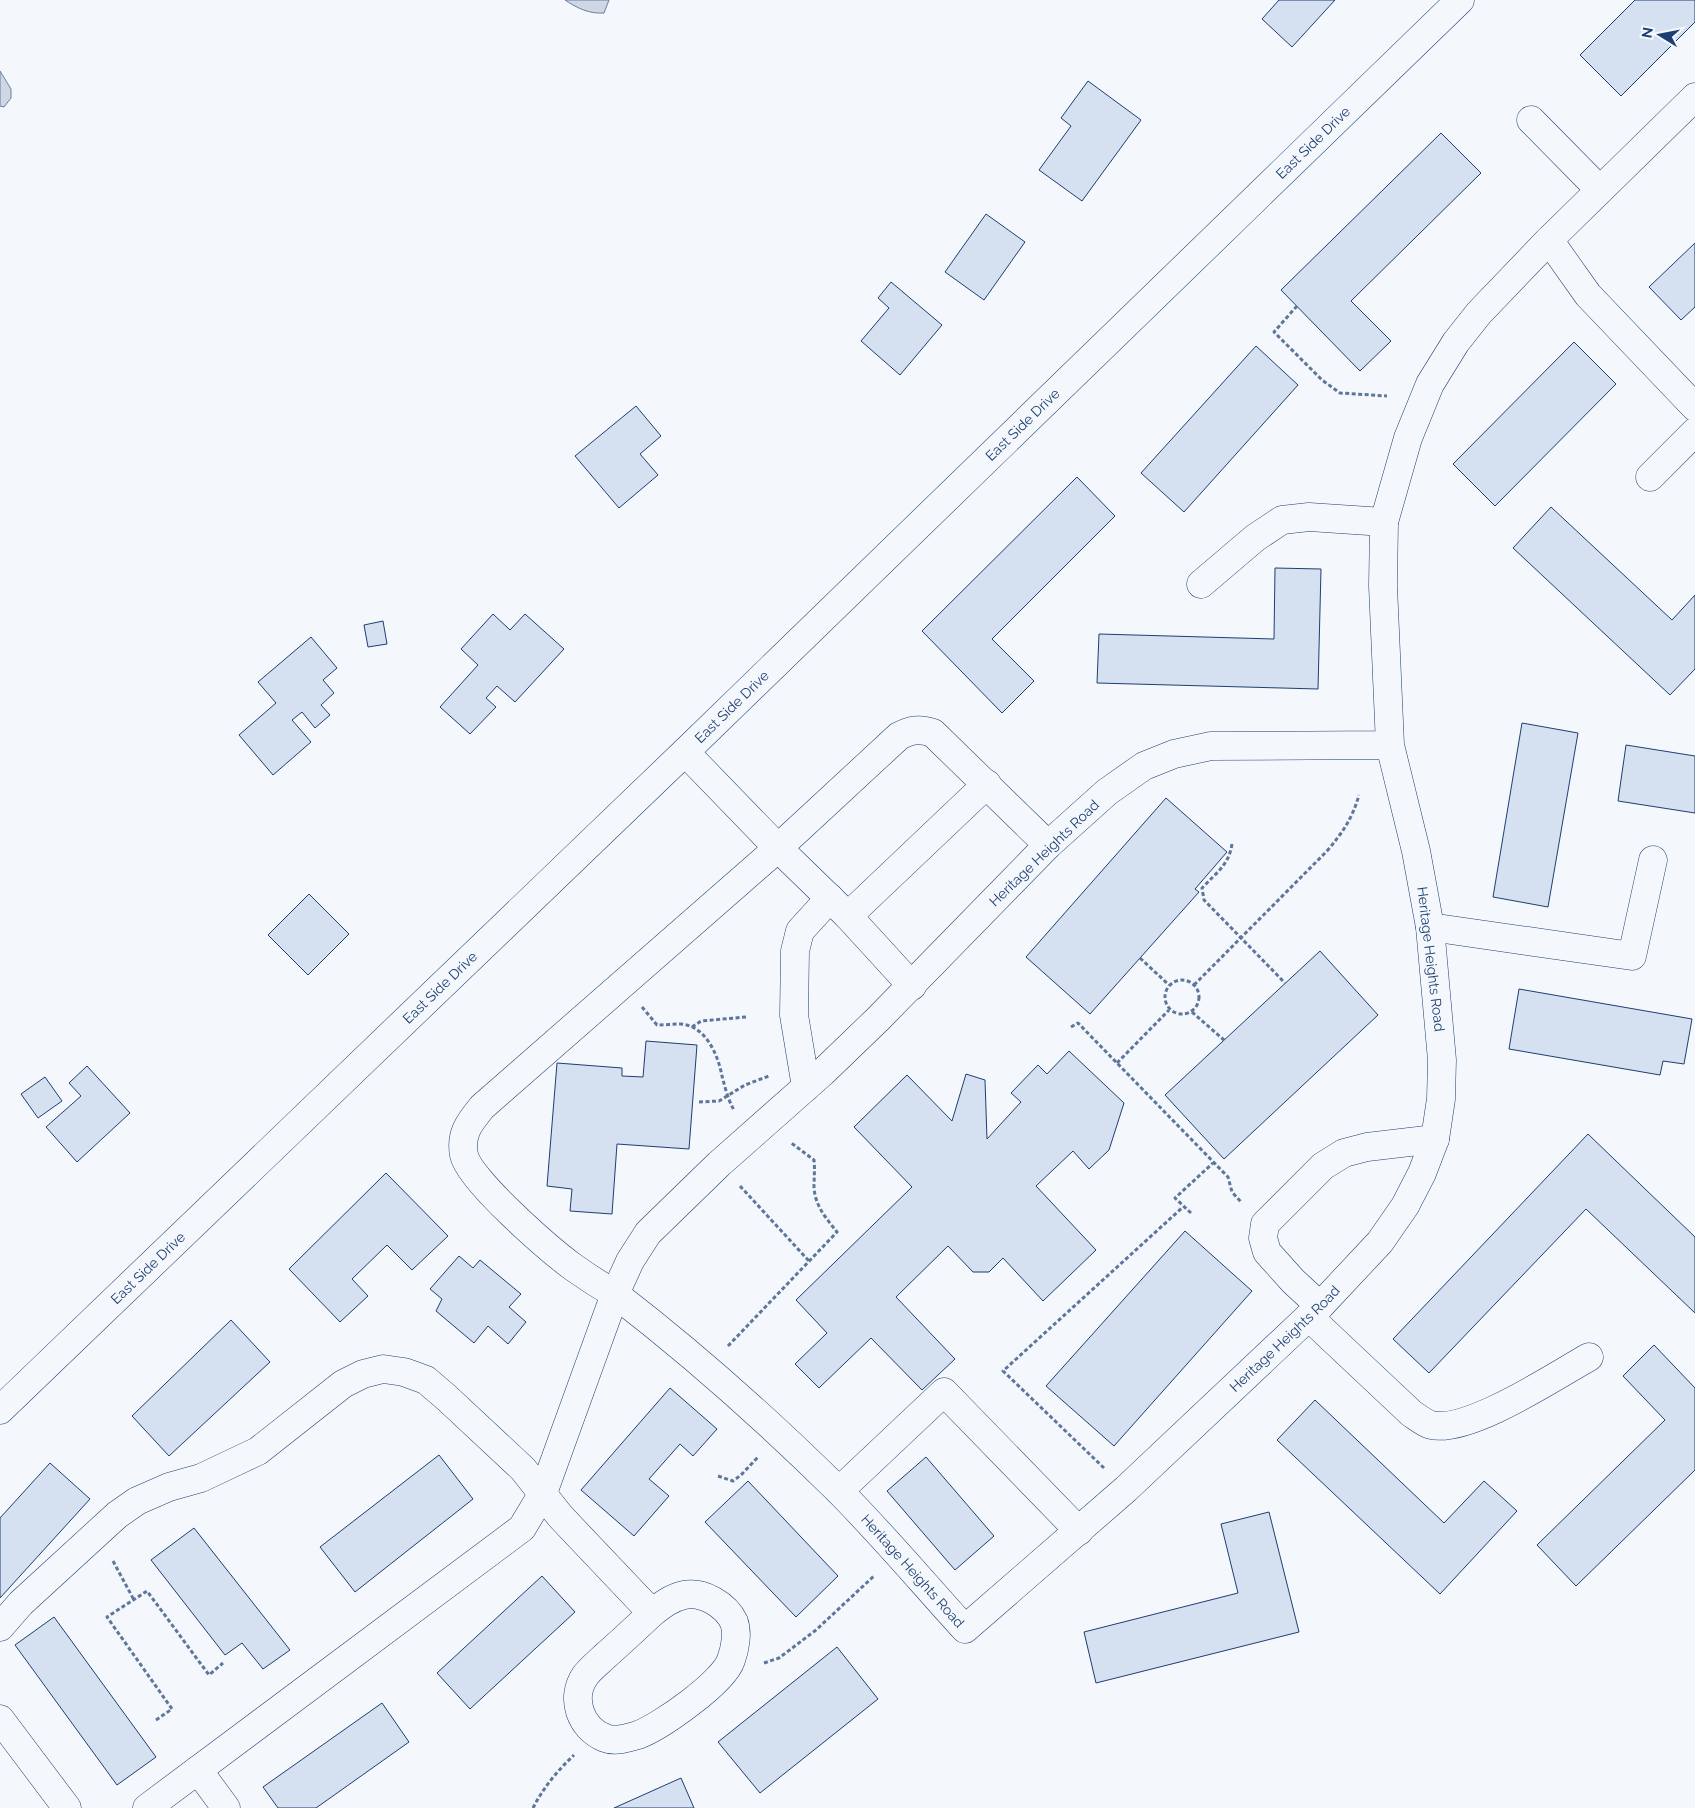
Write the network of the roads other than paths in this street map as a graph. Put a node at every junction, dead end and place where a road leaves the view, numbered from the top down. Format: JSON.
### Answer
{"nodes":[{"id":1,"x":1460,"y":0,"type":"edge"},
{"id":2,"x":1695,"y":97,"type":"edge"},
{"id":3,"x":1531,"y":120,"type":"dead end"},
{"id":4,"x":1600,"y":190,"type":"junction"},
{"id":5,"x":1549,"y":240,"type":"junction"},
{"id":6,"x":1695,"y":406,"type":"edge"},
{"id":7,"x":1695,"y":432,"type":"edge"},
{"id":8,"x":1650,"y":477,"type":"dead end"},
{"id":9,"x":1384,"y":522,"type":"junction"},
{"id":10,"x":1201,"y":584,"type":"dead end"},
{"id":11,"x":1390,"y":745,"type":"junction"},
{"id":12,"x":685,"y":752,"type":"junction"},
{"id":13,"x":987,"y":784,"type":"junction"},
{"id":14,"x":1048,"y":846,"type":"junction"},
{"id":15,"x":778,"y":848,"type":"junction"},
{"id":16,"x":1653,"y":860,"type":"dead end"},
{"id":17,"x":839,"y":907,"type":"junction"},
{"id":18,"x":1430,"y":927,"type":"junction"},
{"id":19,"x":912,"y":986,"type":"junction"},
{"id":20,"x":806,"y":1087,"type":"junction"},
{"id":21,"x":1435,"y":1139,"type":"junction"},
{"id":22,"x":615,"y":1294,"type":"junction"},
{"id":23,"x":1314,"y":1311,"type":"junction"},
{"id":24,"x":1589,"y":1357,"type":"dead end"},
{"id":25,"x":0,"y":1410,"type":"edge"},
{"id":26,"x":839,"y":1491,"type":"junction"},
{"id":27,"x":543,"y":1493,"type":"junction"},
{"id":28,"x":1079,"y":1531,"type":"junction"},
{"id":29,"x":652,"y":1613,"type":"junction"},
{"id":30,"x":0,"y":1627,"type":"edge"},
{"id":31,"x":0,"y":1719,"type":"edge"},
{"id":32,"x":198,"y":1770,"type":"junction"},
{"id":33,"x":67,"y":1808,"type":"edge"},
{"id":34,"x":147,"y":1808,"type":"edge"},
{"id":35,"x":226,"y":1808,"type":"edge"}],
"edges":[{"from":1,"to":12,"type":"street","name":"East Side Drive"},
{"from":2,"to":4,"type":"street"},
{"from":3,"to":4,"type":"street"},
{"from":4,"to":5,"type":"street"},
{"from":5,"to":6,"type":"street"},
{"from":5,"to":9,"type":"street"},
{"from":7,"to":8,"type":"street"},
{"from":9,"to":10,"type":"street"},
{"from":9,"to":11,"type":"street"},
{"from":11,"to":14,"type":"street","name":"Heritage Heights Road"},
{"from":11,"to":18,"type":"street","name":"Heritage Heights Road"},
{"from":12,"to":15,"type":"street"},
{"from":12,"to":25,"type":"street","name":"East Side Drive"},
{"from":13,"to":14,"type":"street"},
{"from":13,"to":15,"type":"street"},
{"from":13,"to":17,"type":"street"},
{"from":14,"to":19,"type":"street","name":"Heritage Heights Road"},
{"from":15,"to":17,"type":"street"},
{"from":15,"to":22,"type":"street"},
{"from":16,"to":18,"type":"street"},
{"from":17,"to":19,"type":"street"},
{"from":17,"to":20,"type":"street"},
{"from":18,"to":21,"type":"street","name":"Heritage Heights Road"},
{"from":19,"to":20,"type":"street","name":"Heritage Heights Road"},
{"from":20,"to":22,"type":"street","name":"Heritage Heights Road"},
{"from":21,"to":23,"type":"street","name":"Heritage Heights Road"},
{"from":21,"to":23,"type":"street"},
{"from":22,"to":26,"type":"street"},
{"from":22,"to":27,"type":"street","name":"Heritage Heights Road"},
{"from":23,"to":24,"type":"street"},
{"from":23,"to":28,"type":"street","name":"Heritage Heights Road"},
{"from":26,"to":28,"type":"street","name":"Heritage Heights Road"},
{"from":26,"to":28,"type":"street"},
{"from":27,"to":29,"type":"street"},
{"from":27,"to":30,"type":"street"},
{"from":27,"to":32,"type":"street","name":"Heritage Heights Road"},
{"from":29,"to":29,"type":"street"},
{"from":31,"to":33,"type":"street"},
{"from":32,"to":34,"type":"street","name":"Heritage Heights Road"},
{"from":32,"to":35,"type":"street"}]}
